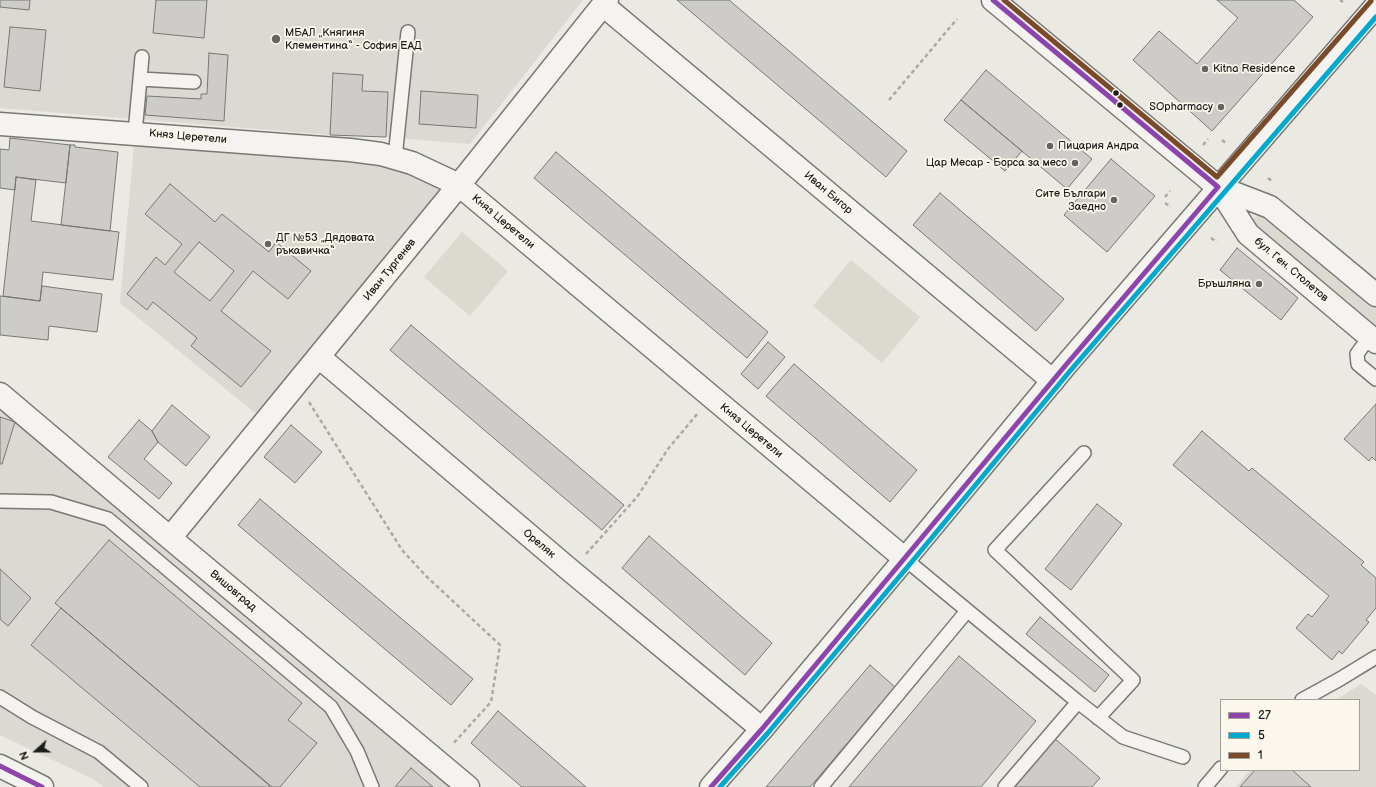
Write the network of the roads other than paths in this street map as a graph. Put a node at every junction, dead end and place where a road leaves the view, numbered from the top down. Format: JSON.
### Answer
{"nodes":[{"id":1,"x":992,"y":0,"type":"edge"},
{"id":2,"x":605,"y":3,"type":"edge"},
{"id":3,"x":1376,"y":6,"type":"edge"},
{"id":4,"x":408,"y":32,"type":"dead end"},
{"id":5,"x":142,"y":57,"type":"dead end"},
{"id":6,"x":140,"y":79,"type":"junction"},
{"id":7,"x":194,"y":82,"type":"dead end"},
{"id":8,"x":0,"y":124,"type":"edge"},
{"id":9,"x":135,"y":133,"type":"junction"},
{"id":10,"x":395,"y":158,"type":"junction"},
{"id":11,"x":459,"y":186,"type":"junction"},
{"id":12,"x":1218,"y":187,"type":"junction"},
{"id":13,"x":1376,"y":295,"type":"edge"},
{"id":14,"x":1373,"y":340,"type":"edge"},
{"id":15,"x":319,"y":357,"type":"junction"},
{"id":16,"x":1376,"y":379,"type":"edge"},
{"id":17,"x":1052,"y":381,"type":"junction"},
{"id":18,"x":0,"y":394,"type":"edge"},
{"id":19,"x":1084,"y":453,"type":"dead end"},
{"id":20,"x":0,"y":501,"type":"edge"},
{"id":21,"x":170,"y":538,"type":"junction"},
{"id":22,"x":905,"y":559,"type":"junction"},
{"id":23,"x":968,"y":610,"type":"junction"},
{"id":24,"x":1376,"y":657,"type":"edge"},
{"id":25,"x":0,"y":697,"type":"edge"},
{"id":26,"x":1304,"y":699,"type":"edge"},
{"id":27,"x":1078,"y":702,"type":"junction"},
{"id":28,"x":1098,"y":718,"type":"junction"},
{"id":29,"x":762,"y":728,"type":"junction"},
{"id":30,"x":1183,"y":757,"type":"dead end"},
{"id":31,"x":0,"y":766,"type":"edge"},
{"id":32,"x":1220,"y":769,"type":"edge"},
{"id":33,"x":42,"y":787,"type":"edge"},
{"id":34,"x":141,"y":787,"type":"edge"},
{"id":35,"x":372,"y":787,"type":"edge"},
{"id":36,"x":468,"y":787,"type":"edge"},
{"id":37,"x":711,"y":787,"type":"edge"},
{"id":38,"x":821,"y":787,"type":"edge"},
{"id":39,"x":1005,"y":787,"type":"edge"},
{"id":40,"x":1206,"y":787,"type":"edge"}],
"edges":[{"from":1,"to":12,"type":"street","name":"бул. Ген. Столетов"},
{"from":2,"to":11,"type":"street","name":"Иван Тургенев"},
{"from":2,"to":17,"type":"street","name":"Иван Бигор"},
{"from":3,"to":12,"type":"street"},
{"from":4,"to":10,"type":"lane"},
{"from":5,"to":6,"type":"lane"},
{"from":6,"to":7,"type":"lane"},
{"from":6,"to":9,"type":"lane"},
{"from":8,"to":9,"type":"street","name":"Княз Церетели"},
{"from":9,"to":10,"type":"street","name":"Княз Церетели"},
{"from":10,"to":11,"type":"street","name":"Княз Церетели"},
{"from":11,"to":15,"type":"street","name":"Иван Тургенев"},
{"from":11,"to":22,"type":"street","name":"Княз Церетели"},
{"from":12,"to":13,"type":"street","name":"бул. Ген. Столетов"},
{"from":12,"to":14,"type":"street","name":"бул. Ген. Столетов"},
{"from":12,"to":17,"type":"street"},
{"from":14,"to":16,"type":"lane"},
{"from":15,"to":21,"type":"street","name":"Иван Тургенев"},
{"from":15,"to":29,"type":"street","name":"Ореляк"},
{"from":17,"to":22,"type":"street"},
{"from":18,"to":21,"type":"street","name":"Вишовград"},
{"from":19,"to":28,"type":"lane"},
{"from":20,"to":35,"type":"lane"},
{"from":21,"to":36,"type":"street","name":"Вишовград"},
{"from":22,"to":23,"type":"lane"},
{"from":22,"to":29,"type":"street"},
{"from":23,"to":27,"type":"lane"},
{"from":23,"to":38,"type":"lane"},
{"from":24,"to":26,"type":"lane"},
{"from":25,"to":34,"type":"lane"},
{"from":27,"to":28,"type":"lane"},
{"from":27,"to":39,"type":"lane"},
{"from":28,"to":30,"type":"lane"},
{"from":29,"to":37,"type":"street"},
{"from":31,"to":33,"type":"street"},
{"from":32,"to":40,"type":"lane"}]}
